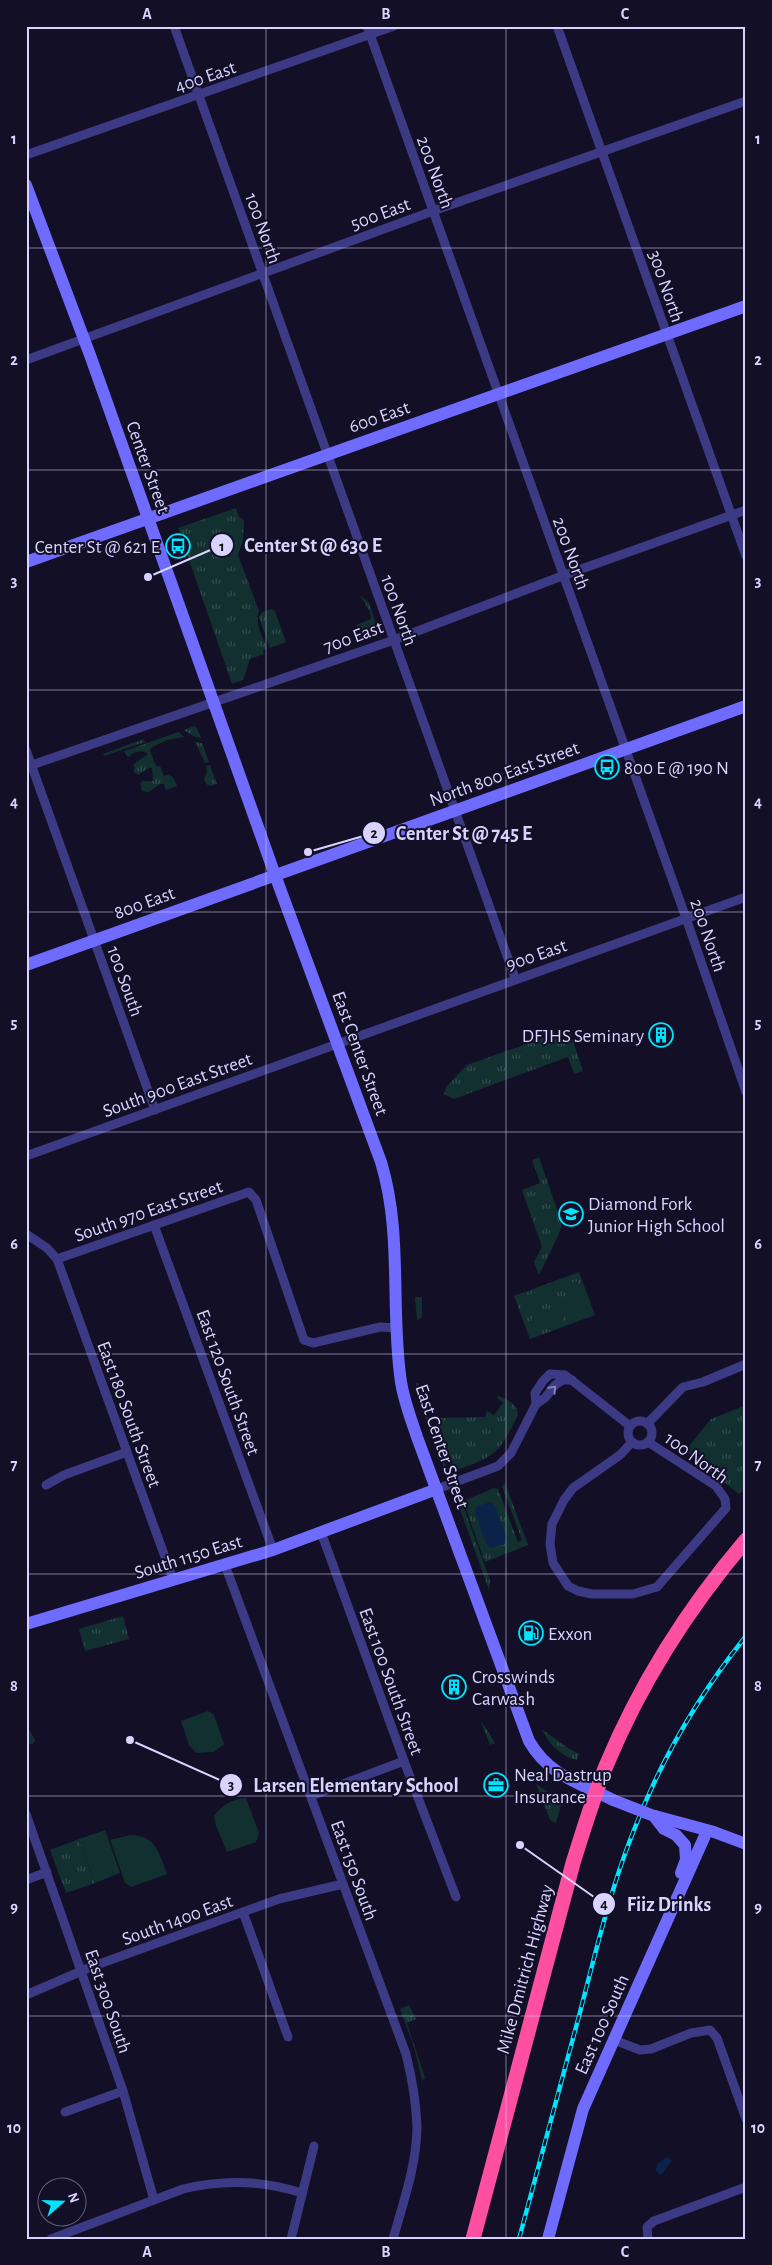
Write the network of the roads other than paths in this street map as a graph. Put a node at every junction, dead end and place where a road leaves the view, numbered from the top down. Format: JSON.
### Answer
{"nodes":[{"id":1,"x":174,"y":26,"type":"edge"},
{"id":2,"x":394,"y":26,"type":"edge"},
{"id":3,"x":557,"y":26,"type":"edge"},
{"id":4,"x":368,"y":31,"type":"edge"},
{"id":5,"x":199,"y":95,"type":"junction"},
{"id":6,"x":746,"y":101,"type":"edge"},
{"id":7,"x":603,"y":153,"type":"junction"},
{"id":8,"x":26,"y":155,"type":"edge"},
{"id":9,"x":26,"y":185,"type":"edge"},
{"id":10,"x":433,"y":211,"type":"junction"},
{"id":11,"x":263,"y":274,"type":"junction"},
{"id":12,"x":746,"y":306,"type":"edge"},
{"id":13,"x":667,"y":335,"type":"junction"},
{"id":14,"x":84,"y":339,"type":"junction"},
{"id":15,"x":26,"y":360,"type":"edge"},
{"id":16,"x":498,"y":394,"type":"junction"},
{"id":17,"x":327,"y":454,"type":"junction"},
{"id":18,"x":746,"y":510,"type":"edge"},
{"id":19,"x":731,"y":515,"type":"junction"},
{"id":20,"x":148,"y":519,"type":"junction"},
{"id":21,"x":746,"y":556,"type":"edge"},
{"id":22,"x":26,"y":562,"type":"edge"},
{"id":23,"x":562,"y":576,"type":"junction"},
{"id":24,"x":394,"y":640,"type":"junction"},
{"id":25,"x":213,"y":701,"type":"junction"},
{"id":26,"x":746,"y":706,"type":"edge"},
{"id":27,"x":625,"y":749,"type":"junction"},
{"id":28,"x":26,"y":750,"type":"edge"},
{"id":29,"x":29,"y":766,"type":"edge"},
{"id":30,"x":455,"y":810,"type":"junction"},
{"id":31,"x":275,"y":875,"type":"junction"},
{"id":32,"x":746,"y":897,"type":"edge"},
{"id":33,"x":686,"y":918,"type":"junction"},
{"id":34,"x":94,"y":940,"type":"junction"},
{"id":35,"x":26,"y":965,"type":"edge"},
{"id":36,"x":515,"y":978,"type":"junction"},
{"id":37,"x":338,"y":1043,"type":"junction"},
{"id":38,"x":746,"y":1092,"type":"edge"},
{"id":39,"x":155,"y":1110,"type":"junction"},
{"id":40,"x":26,"y":1156,"type":"edge"},
{"id":41,"x":154,"y":1225,"type":"junction"},
{"id":42,"x":26,"y":1234,"type":"edge"},
{"id":43,"x":57,"y":1259,"type":"junction"},
{"id":44,"x":397,"y":1328,"type":"junction"},
{"id":45,"x":746,"y":1364,"type":"edge"},
{"id":46,"x":648,"y":1424,"type":"junction"},
{"id":47,"x":630,"y":1426,"type":"junction"},
{"id":48,"x":632,"y":1442,"type":"junction"},
{"id":49,"x":648,"y":1442,"type":"junction"},
{"id":50,"x":127,"y":1452,"type":"junction"},
{"id":51,"x":46,"y":1485,"type":"dead end"},
{"id":52,"x":437,"y":1489,"type":"junction"},
{"id":53,"x":321,"y":1532,"type":"junction"},
{"id":54,"x":746,"y":1540,"type":"edge"},
{"id":55,"x":273,"y":1550,"type":"junction"},
{"id":56,"x":225,"y":1564,"type":"junction"},
{"id":57,"x":173,"y":1579,"type":"junction"},
{"id":58,"x":26,"y":1624,"type":"edge"},
{"id":59,"x":404,"y":1761,"type":"junction"},
{"id":60,"x":596,"y":1792,"type":"junction"},
{"id":61,"x":311,"y":1796,"type":"junction"},
{"id":62,"x":26,"y":1814,"type":"edge"},
{"id":63,"x":665,"y":1825,"type":"junction"},
{"id":64,"x":707,"y":1831,"type":"junction"},
{"id":65,"x":746,"y":1844,"type":"edge"},
{"id":66,"x":47,"y":1872,"type":"junction"},
{"id":67,"x":26,"y":1880,"type":"edge"},
{"id":68,"x":343,"y":1884,"type":"junction"},
{"id":69,"x":456,"y":1898,"type":"dead end"},
{"id":70,"x":243,"y":1912,"type":"junction"},
{"id":71,"x":656,"y":1946,"type":"junction"},
{"id":72,"x":81,"y":1971,"type":"junction"},
{"id":73,"x":26,"y":1995,"type":"edge"},
{"id":74,"x":288,"y":2037,"type":"dead end"},
{"id":75,"x":614,"y":2040,"type":"junction"},
{"id":76,"x":124,"y":2091,"type":"junction"},
{"id":77,"x":65,"y":2112,"type":"dead end"},
{"id":78,"x":746,"y":2119,"type":"edge"},
{"id":79,"x":314,"y":2146,"type":"dead end"},
{"id":80,"x":746,"y":2188,"type":"edge"},
{"id":81,"x":302,"y":2193,"type":"junction"},
{"id":82,"x":154,"y":2200,"type":"junction"},
{"id":83,"x":51,"y":2239,"type":"edge"},
{"id":84,"x":291,"y":2239,"type":"edge"},
{"id":85,"x":393,"y":2239,"type":"edge"},
{"id":86,"x":473,"y":2239,"type":"edge"},
{"id":87,"x":548,"y":2239,"type":"edge"},
{"id":88,"x":648,"y":2239,"type":"edge"}],
"edges":[{"from":1,"to":5,"type":"street","name":"100 North"},
{"from":2,"to":4,"type":"street","name":"400 East"},
{"from":3,"to":7,"type":"street","name":"300 North"},
{"from":4,"to":5,"type":"street","name":"400 East"},
{"from":4,"to":10,"type":"street","name":"200 North"},
{"from":5,"to":8,"type":"street","name":"400 East"},
{"from":5,"to":11,"type":"street","name":"100 North"},
{"from":6,"to":7,"type":"street","name":"500 East"},
{"from":7,"to":10,"type":"street","name":"500 East"},
{"from":7,"to":13,"type":"street","name":"300 North"},
{"from":9,"to":14,"type":"street","name":"Center Street"},
{"from":10,"to":11,"type":"street","name":"500 East"},
{"from":10,"to":16,"type":"street","name":"200 North"},
{"from":11,"to":14,"type":"street","name":"500 East"},
{"from":11,"to":17,"type":"street","name":"100 North"},
{"from":12,"to":13,"type":"street","name":"600 East"},
{"from":13,"to":16,"type":"street","name":"600 East"},
{"from":13,"to":19,"type":"street","name":"300 North"},
{"from":14,"to":15,"type":"street","name":"500 East"},
{"from":14,"to":20,"type":"street","name":"Center Street"},
{"from":16,"to":17,"type":"street","name":"600 East"},
{"from":16,"to":23,"type":"street","name":"200 North"},
{"from":17,"to":20,"type":"street","name":"600 East"},
{"from":17,"to":24,"type":"street","name":"100 North"},
{"from":18,"to":19,"type":"street","name":"700 East"},
{"from":19,"to":21,"type":"street","name":"300 North"},
{"from":19,"to":23,"type":"street","name":"700 East"},
{"from":20,"to":22,"type":"street","name":"600 East"},
{"from":20,"to":25,"type":"street","name":"Center Street"},
{"from":23,"to":24,"type":"street","name":"700 East"},
{"from":23,"to":27,"type":"street","name":"200 North"},
{"from":24,"to":25,"type":"street","name":"700 East"},
{"from":24,"to":30,"type":"street","name":"100 North"},
{"from":25,"to":29,"type":"street","name":"700 East"},
{"from":25,"to":31,"type":"street","name":"Center Street"},
{"from":26,"to":27,"type":"street","name":"North 800 East Street"},
{"from":27,"to":30,"type":"street","name":"North 800 East Street"},
{"from":27,"to":33,"type":"street","name":"200 North"},
{"from":28,"to":29,"type":"street","name":"100 South"},
{"from":29,"to":34,"type":"street","name":"100 South"},
{"from":30,"to":31,"type":"street","name":"North 800 East Street"},
{"from":30,"to":36,"type":"street","name":"100 North"},
{"from":31,"to":34,"type":"street","name":"800 East"},
{"from":31,"to":37,"type":"street","name":"East Center Street"},
{"from":32,"to":33,"type":"street","name":"900 East"},
{"from":33,"to":36,"type":"street","name":"900 East"},
{"from":33,"to":38,"type":"street","name":"200 North"},
{"from":34,"to":35,"type":"street","name":"800 East"},
{"from":34,"to":39,"type":"street","name":"100 South"},
{"from":36,"to":37,"type":"street","name":"900 East"},
{"from":37,"to":39,"type":"street","name":"South 900 East Street"},
{"from":37,"to":44,"type":"street","name":"East Center Street"},
{"from":39,"to":40,"type":"street","name":"South 900 East Street"},
{"from":41,"to":43,"type":"street","name":"South 970 East Street"},
{"from":41,"to":44,"type":"street","name":"South 970 East Street"},
{"from":41,"to":55,"type":"street","name":"East 120 South Street"},
{"from":42,"to":43,"type":"street"},
{"from":43,"to":50,"type":"street","name":"East 180 South Street"},
{"from":44,"to":52,"type":"street","name":"East Center Street"},
{"from":45,"to":46,"type":"street"},
{"from":46,"to":47,"type":"street"},
{"from":46,"to":49,"type":"street"},
{"from":47,"to":48,"type":"street"},
{"from":47,"to":52,"type":"street"},
{"from":48,"to":49,"type":"street"},
{"from":48,"to":49,"type":"street","name":"100 North"},
{"from":50,"to":51,"type":"street"},
{"from":50,"to":57,"type":"street","name":"East 180 South Street"},
{"from":52,"to":53,"type":"street","name":"South 1150 East"},
{"from":52,"to":60,"type":"street","name":"East Center Street"},
{"from":53,"to":55,"type":"street","name":"South 1150 East"},
{"from":53,"to":59,"type":"street","name":"East 100 South Street"},
{"from":54,"to":60,"type":"highway","name":"Mike Dmitrich Highway"},
{"from":55,"to":56,"type":"street","name":"South 1150 East"},
{"from":56,"to":57,"type":"street","name":"South 1150 East"},
{"from":56,"to":61,"type":"street","name":"East 150 South"},
{"from":57,"to":58,"type":"street","name":"South 1150 East"},
{"from":59,"to":61,"type":"street"},
{"from":59,"to":69,"type":"street","name":"East 100 South Street"},
{"from":60,"to":63,"type":"street","name":"East Center Street","bridge":true},
{"from":60,"to":86,"type":"highway","name":"Mike Dmitrich Highway"},
{"from":61,"to":68,"type":"street","name":"East 150 South"},
{"from":62,"to":66,"type":"street","name":"East 300 South"},
{"from":63,"to":64,"type":"street","name":"East Center Street"},
{"from":63,"to":71,"type":"street"},
{"from":64,"to":65,"type":"street","name":"East Center Street"},
{"from":64,"to":71,"type":"street","name":"East 100 South"},
{"from":66,"to":67,"type":"street"},
{"from":66,"to":72,"type":"street","name":"East 300 South"},
{"from":68,"to":70,"type":"street","name":"South 1400 East"},
{"from":68,"to":85,"type":"street","name":"East 150 South"},
{"from":70,"to":72,"type":"street","name":"South 1400 East"},
{"from":70,"to":74,"type":"street"},
{"from":71,"to":75,"type":"street","name":"East 100 South"},
{"from":72,"to":73,"type":"street","name":"South 1400 East"},
{"from":72,"to":76,"type":"street","name":"East 300 South"},
{"from":75,"to":78,"type":"street"},
{"from":75,"to":87,"type":"street","name":"East 100 South"},
{"from":76,"to":77,"type":"street"},
{"from":76,"to":82,"type":"street","name":"East 300 South"},
{"from":79,"to":81,"type":"street"},
{"from":80,"to":88,"type":"street"},
{"from":81,"to":82,"type":"street"},
{"from":81,"to":84,"type":"street"},
{"from":82,"to":83,"type":"street"}]}
